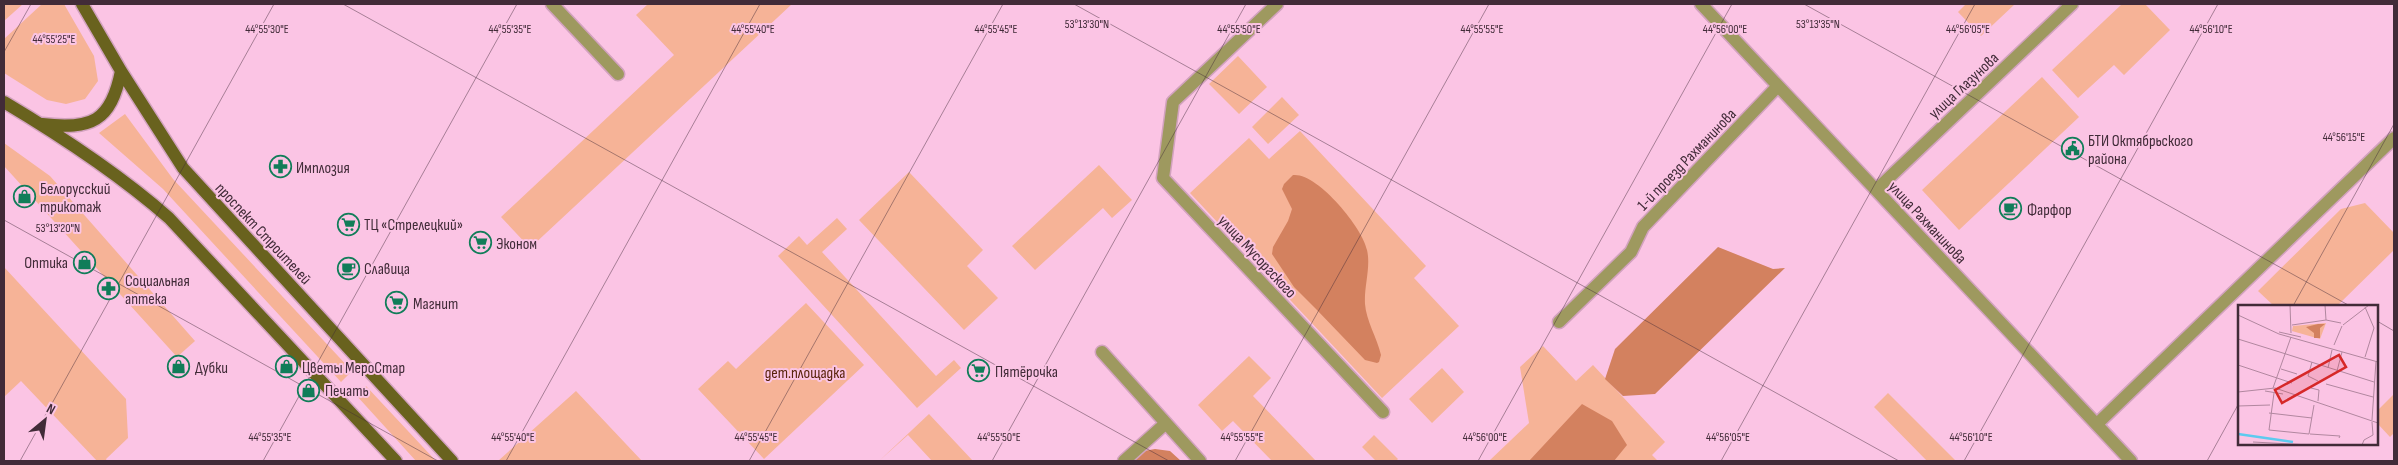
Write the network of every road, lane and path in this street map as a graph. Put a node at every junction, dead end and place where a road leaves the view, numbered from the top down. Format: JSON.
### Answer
{"nodes":[{"id":1,"x":82,"y":4,"type":"edge"},
{"id":2,"x":552,"y":4,"type":"edge"},
{"id":3,"x":1278,"y":4,"type":"edge"},
{"id":4,"x":1701,"y":4,"type":"edge"},
{"id":5,"x":2072,"y":4,"type":"edge"},
{"id":6,"x":121,"y":71,"type":"junction"},
{"id":7,"x":618,"y":74,"type":"dead end"},
{"id":8,"x":1778,"y":86,"type":"junction"},
{"id":9,"x":4,"y":102,"type":"edge"},
{"id":10,"x":40,"y":123,"type":"junction"},
{"id":11,"x":2394,"y":138,"type":"edge"},
{"id":12,"x":1876,"y":190,"type":"junction"},
{"id":13,"x":1559,"y":322,"type":"dead end"},
{"id":14,"x":1102,"y":352,"type":"dead end"},
{"id":15,"x":1383,"y":412,"type":"dead end"},
{"id":16,"x":1166,"y":423,"type":"junction"},
{"id":17,"x":2097,"y":424,"type":"junction"},
{"id":18,"x":396,"y":461,"type":"edge"},
{"id":19,"x":452,"y":461,"type":"edge"},
{"id":20,"x":1124,"y":461,"type":"edge"},
{"id":21,"x":1200,"y":461,"type":"edge"},
{"id":22,"x":2131,"y":461,"type":"edge"}],
"edges":[{"from":1,"to":6,"type":"main road","name":"проспект Строителей"},
{"from":2,"to":7,"type":"street"},
{"from":3,"to":15,"type":"street","name":"улица Мусоргского"},
{"from":4,"to":8,"type":"street","name":"улица Рахманинова"},
{"from":5,"to":12,"type":"street","name":"улица Глазунова"},
{"from":6,"to":10,"type":"main road"},
{"from":6,"to":19,"type":"main road","name":"проспект Строителей"},
{"from":8,"to":12,"type":"street","name":"улица Рахманинова"},
{"from":8,"to":13,"type":"street","name":"1-й проезд Рахманинова"},
{"from":9,"to":10,"type":"main road"},
{"from":10,"to":18,"type":"main road"},
{"from":11,"to":17,"type":"street"},
{"from":12,"to":17,"type":"street","name":"улица Рахманинова"},
{"from":14,"to":16,"type":"street"},
{"from":16,"to":20,"type":"street"},
{"from":16,"to":21,"type":"street"},
{"from":17,"to":22,"type":"street","name":"улица Рахманинова"}]}
